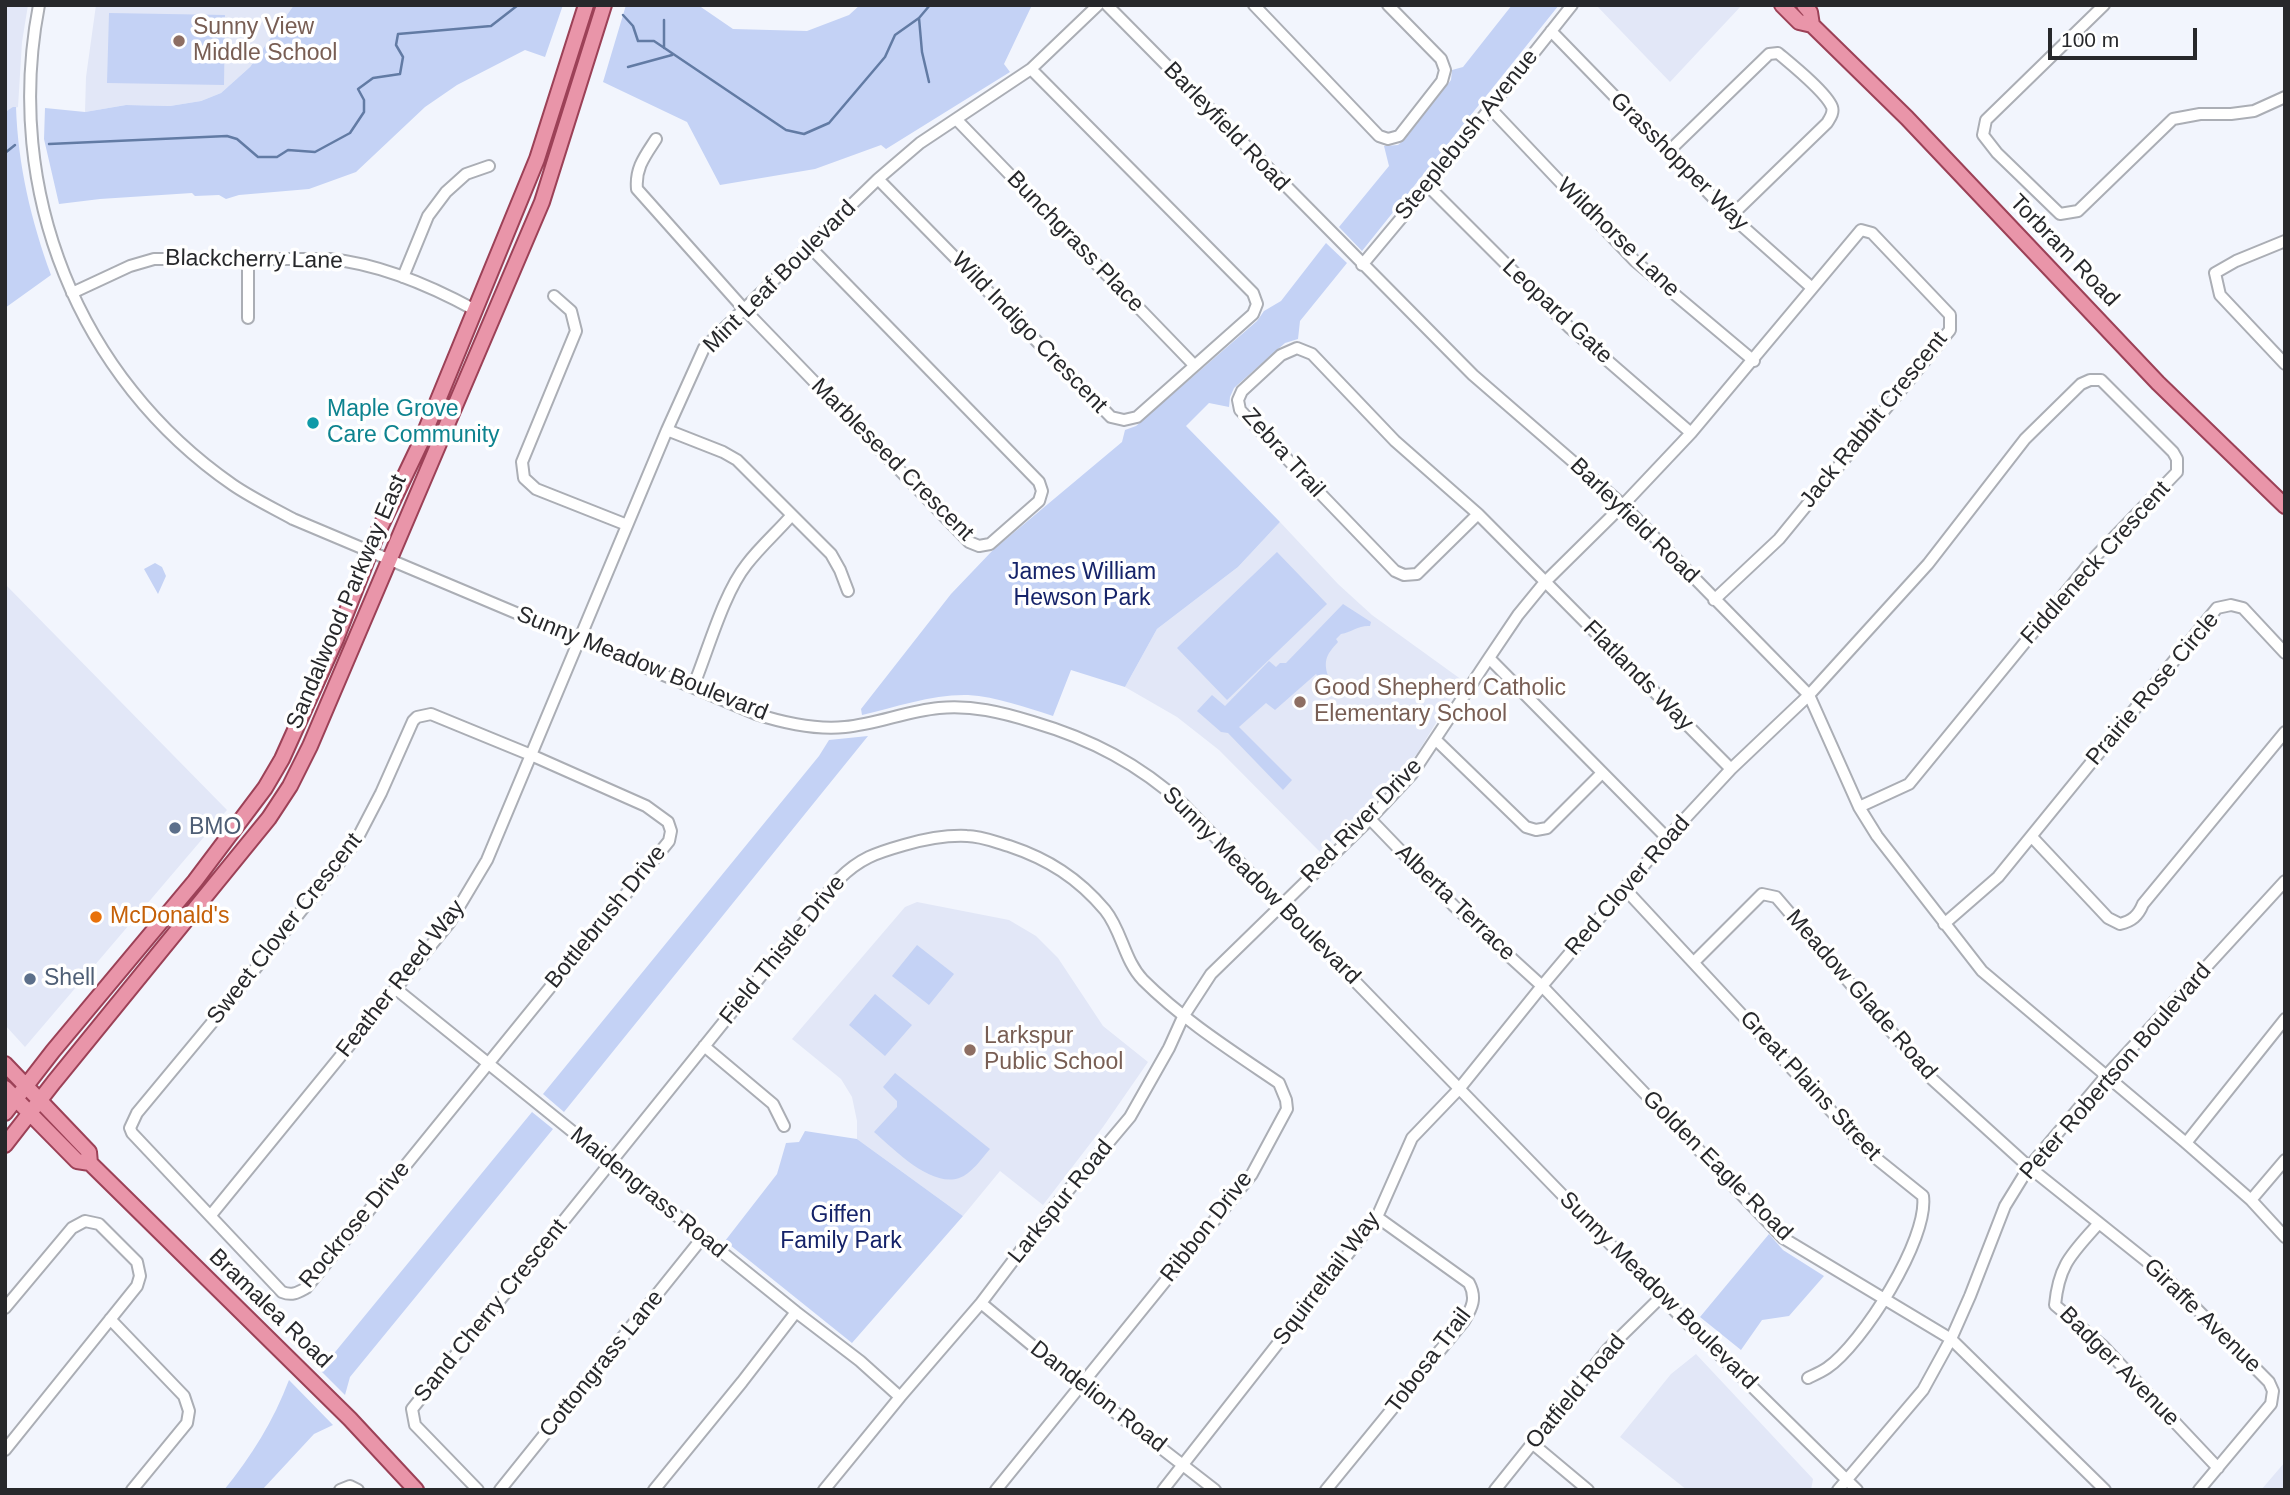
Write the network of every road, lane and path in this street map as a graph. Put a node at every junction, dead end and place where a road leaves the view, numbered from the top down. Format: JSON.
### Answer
{"nodes":[{"id":1,"x":39,"y":5,"type":"edge"},
{"id":2,"x":586,"y":5,"type":"edge"},
{"id":3,"x":604,"y":5,"type":"edge"},
{"id":4,"x":1098,"y":5,"type":"edge"},
{"id":5,"x":1107,"y":5,"type":"edge"},
{"id":6,"x":1254,"y":5,"type":"edge"},
{"id":7,"x":1388,"y":5,"type":"edge"},
{"id":8,"x":1572,"y":5,"type":"edge"},
{"id":9,"x":1782,"y":5,"type":"edge"},
{"id":10,"x":1804,"y":5,"type":"edge"},
{"id":11,"x":2104,"y":5,"type":"edge"},
{"id":12,"x":1811,"y":25,"type":"junction"},
{"id":13,"x":1551,"y":31,"type":"junction"},
{"id":14,"x":1031,"y":69,"type":"junction"},
{"id":15,"x":2285,"y":97,"type":"edge"},
{"id":16,"x":1490,"y":108,"type":"junction"},
{"id":17,"x":956,"y":120,"type":"junction"},
{"id":18,"x":656,"y":139,"type":"dead end"},
{"id":19,"x":1668,"y":152,"type":"junction"},
{"id":20,"x":489,"y":166,"type":"dead end"},
{"id":21,"x":878,"y":179,"type":"junction"},
{"id":22,"x":1428,"y":186,"type":"junction"},
{"id":23,"x":1731,"y":216,"type":"junction"},
{"id":24,"x":2285,"y":241,"type":"edge"},
{"id":25,"x":809,"y":246,"type":"junction"},
{"id":26,"x":248,"y":260,"type":"junction"},
{"id":27,"x":1362,"y":265,"type":"junction"},
{"id":28,"x":403,"y":277,"type":"junction"},
{"id":29,"x":1812,"y":288,"type":"junction"},
{"id":30,"x":72,"y":293,"type":"junction"},
{"id":31,"x":554,"y":296,"type":"dead end"},
{"id":32,"x":743,"y":308,"type":"junction"},
{"id":33,"x":475,"y":310,"type":"junction"},
{"id":34,"x":248,"y":318,"type":"dead end"},
{"id":35,"x":1754,"y":361,"type":"junction"},
{"id":36,"x":2285,"y":364,"type":"edge"},
{"id":37,"x":1194,"y":365,"type":"junction"},
{"id":38,"x":667,"y":430,"type":"junction"},
{"id":39,"x":1691,"y":433,"type":"junction"},
{"id":40,"x":1623,"y":505,"type":"junction"},
{"id":41,"x":2285,"y":506,"type":"edge"},
{"id":42,"x":1478,"y":514,"type":"junction"},
{"id":43,"x":791,"y":516,"type":"junction"},
{"id":44,"x":627,"y":525,"type":"junction"},
{"id":45,"x":370,"y":551,"type":"junction"},
{"id":46,"x":390,"y":559,"type":"junction"},
{"id":47,"x":1545,"y":582,"type":"junction"},
{"id":48,"x":848,"y":591,"type":"dead end"},
{"id":49,"x":1714,"y":600,"type":"junction"},
{"id":50,"x":579,"y":639,"type":"junction"},
{"id":51,"x":2285,"y":653,"type":"edge"},
{"id":52,"x":1489,"y":658,"type":"junction"},
{"id":53,"x":693,"y":687,"type":"junction"},
{"id":54,"x":1809,"y":695,"type":"junction"},
{"id":55,"x":2285,"y":732,"type":"edge"},
{"id":56,"x":1436,"y":740,"type":"junction"},
{"id":57,"x":531,"y":755,"type":"junction"},
{"id":58,"x":1731,"y":769,"type":"junction"},
{"id":59,"x":1602,"y":773,"type":"junction"},
{"id":60,"x":1859,"y":807,"type":"junction"},
{"id":61,"x":1370,"y":819,"type":"junction"},
{"id":62,"x":2032,"y":837,"type":"junction"},
{"id":63,"x":1667,"y":838,"type":"junction"},
{"id":64,"x":2285,"y":881,"type":"edge"},
{"id":65,"x":1625,"y":889,"type":"junction"},
{"id":66,"x":1280,"y":904,"type":"junction"},
{"id":67,"x":1944,"y":924,"type":"junction"},
{"id":68,"x":1694,"y":962,"type":"junction"},
{"id":69,"x":1542,"y":986,"type":"junction"},
{"id":70,"x":396,"y":989,"type":"junction"},
{"id":71,"x":1184,"y":1017,"type":"junction"},
{"id":72,"x":2285,"y":1019,"type":"edge"},
{"id":73,"x":704,"y":1046,"type":"junction"},
{"id":74,"x":488,"y":1062,"type":"junction"},
{"id":75,"x":5,"y":1064,"type":"edge"},
{"id":76,"x":2106,"y":1076,"type":"junction"},
{"id":77,"x":26,"y":1086,"type":"junction"},
{"id":78,"x":5,"y":1088,"type":"edge"},
{"id":79,"x":1459,"y":1088,"type":"junction"},
{"id":80,"x":16,"y":1099,"type":"junction"},
{"id":81,"x":40,"y":1101,"type":"junction"},
{"id":82,"x":5,"y":1113,"type":"edge"},
{"id":83,"x":30,"y":1113,"type":"junction"},
{"id":84,"x":784,"y":1126,"type":"dead end"},
{"id":85,"x":2186,"y":1143,"type":"junction"},
{"id":86,"x":5,"y":1145,"type":"edge"},
{"id":87,"x":2285,"y":1160,"type":"edge"},
{"id":88,"x":610,"y":1162,"type":"junction"},
{"id":89,"x":90,"y":1163,"type":"junction"},
{"id":90,"x":2029,"y":1167,"type":"junction"},
{"id":91,"x":2251,"y":1200,"type":"junction"},
{"id":92,"x":211,"y":1215,"type":"junction"},
{"id":93,"x":1377,"y":1217,"type":"junction"},
{"id":94,"x":2099,"y":1223,"type":"junction"},
{"id":95,"x":703,"y":1237,"type":"junction"},
{"id":96,"x":2285,"y":1237,"type":"edge"},
{"id":97,"x":1661,"y":1297,"type":"junction"},
{"id":98,"x":1884,"y":1299,"type":"junction"},
{"id":99,"x":981,"y":1303,"type":"junction"},
{"id":100,"x":5,"y":1308,"type":"edge"},
{"id":101,"x":796,"y":1312,"type":"junction"},
{"id":102,"x":110,"y":1319,"type":"junction"},
{"id":103,"x":1951,"y":1339,"type":"junction"},
{"id":104,"x":1808,"y":1378,"type":"dead end"},
{"id":105,"x":1081,"y":1386,"type":"junction"},
{"id":106,"x":900,"y":1397,"type":"junction"},
{"id":107,"x":1533,"y":1444,"type":"junction"},
{"id":108,"x":5,"y":1450,"type":"edge"},
{"id":109,"x":1184,"y":1464,"type":"junction"},
{"id":110,"x":2218,"y":1468,"type":"junction"},
{"id":111,"x":1846,"y":1479,"type":"junction"},
{"id":112,"x":132,"y":1490,"type":"edge"},
{"id":113,"x":340,"y":1490,"type":"edge"},
{"id":114,"x":358,"y":1490,"type":"edge"},
{"id":115,"x":416,"y":1490,"type":"edge"},
{"id":116,"x":478,"y":1490,"type":"edge"},
{"id":117,"x":500,"y":1490,"type":"edge"},
{"id":118,"x":654,"y":1490,"type":"edge"},
{"id":119,"x":824,"y":1490,"type":"edge"},
{"id":120,"x":996,"y":1490,"type":"edge"},
{"id":121,"x":1163,"y":1490,"type":"edge"},
{"id":122,"x":1215,"y":1490,"type":"edge"},
{"id":123,"x":1326,"y":1490,"type":"edge"},
{"id":124,"x":1495,"y":1490,"type":"edge"},
{"id":125,"x":1588,"y":1490,"type":"edge"},
{"id":126,"x":1838,"y":1490,"type":"edge"},
{"id":127,"x":1857,"y":1490,"type":"edge"},
{"id":128,"x":2105,"y":1490,"type":"edge"},
{"id":129,"x":2199,"y":1490,"type":"edge"}],
"edges":[{"from":1,"to":30,"type":"street","name":"Sunny Meadow Boulevard"},
{"from":2,"to":33,"type":"main road","name":"Sandalwood Parkway East"},
{"from":3,"to":46,"type":"main road","name":"Sandalwood Parkway East"},
{"from":4,"to":14,"type":"street","name":"Mint Leaf Boulevard"},
{"from":5,"to":27,"type":"street","name":"Barleyfield Road"},
{"from":6,"to":7,"type":"street"},
{"from":8,"to":13,"type":"street","name":"Steeplebush Avenue"},
{"from":9,"to":12,"type":"main road","name":"Torbram Road"},
{"from":10,"to":12,"type":"main road","name":"Torbram Road"},
{"from":11,"to":15,"type":"street"},
{"from":12,"to":41,"type":"main road","name":"Torbram Road"},
{"from":13,"to":16,"type":"street","name":"Steeplebush Avenue"},
{"from":13,"to":19,"type":"street","name":"Grasshopper Way"},
{"from":14,"to":17,"type":"street","name":"Mint Leaf Boulevard"},
{"from":14,"to":37,"type":"street","name":"Wild Indigo Crescent"},
{"from":16,"to":22,"type":"street","name":"Steeplebush Avenue"},
{"from":16,"to":35,"type":"street","name":"Wildhorse Lane"},
{"from":17,"to":21,"type":"street","name":"Mint Leaf Boulevard"},
{"from":17,"to":37,"type":"street","name":"Bunchgrass Place"},
{"from":18,"to":32,"type":"street"},
{"from":19,"to":23,"type":"street","name":"Grasshopper Way"},
{"from":19,"to":23,"type":"street"},
{"from":20,"to":28,"type":"street"},
{"from":21,"to":25,"type":"street","name":"Mint Leaf Boulevard"},
{"from":21,"to":37,"type":"street","name":"Wild Indigo Crescent"},
{"from":22,"to":27,"type":"street","name":"Steeplebush Avenue"},
{"from":22,"to":39,"type":"street","name":"Leopard Gate"},
{"from":23,"to":29,"type":"street","name":"Grasshopper Way"},
{"from":24,"to":36,"type":"street"},
{"from":25,"to":32,"type":"street","name":"Mint Leaf Boulevard"},
{"from":25,"to":32,"type":"street","name":"Marbleseed Crescent"},
{"from":26,"to":28,"type":"street","name":"Blackcherry Lane"},
{"from":26,"to":30,"type":"street","name":"Blackcherry Lane"},
{"from":26,"to":34,"type":"street"},
{"from":27,"to":40,"type":"street","name":"Barleyfield Road"},
{"from":28,"to":33,"type":"street","name":"Blackcherry Lane"},
{"from":29,"to":35,"type":"street","name":"Jack Rabbit Crescent"},
{"from":29,"to":49,"type":"street","name":"Jack Rabbit Crescent"},
{"from":30,"to":45,"type":"street","name":"Sunny Meadow Boulevard"},
{"from":31,"to":44,"type":"street"},
{"from":32,"to":38,"type":"street","name":"Mint Leaf Boulevard"},
{"from":33,"to":45,"type":"main road","name":"Sandalwood Parkway East"},
{"from":35,"to":39,"type":"street","name":"Jack Rabbit Crescent"},
{"from":38,"to":43,"type":"street"},
{"from":38,"to":44,"type":"street","name":"Mint Leaf Boulevard"},
{"from":39,"to":40,"type":"street","name":"Jack Rabbit Crescent"},
{"from":40,"to":47,"type":"street","name":"Red River Drive"},
{"from":40,"to":49,"type":"street","name":"Barleyfield Road"},
{"from":42,"to":42,"type":"street","name":"Zebra Trail"},
{"from":42,"to":47,"type":"street","name":"Zebra Trail"},
{"from":43,"to":48,"type":"street"},
{"from":43,"to":53,"type":"street"},
{"from":44,"to":50,"type":"street","name":"Mint Leaf Boulevard"},
{"from":45,"to":46,"type":"street","name":"Sunny Meadow Boulevard"},
{"from":45,"to":77,"type":"main road","name":"Sandalwood Parkway East"},
{"from":46,"to":50,"type":"street","name":"Sunny Meadow Boulevard"},
{"from":46,"to":81,"type":"main road","name":"Sandalwood Parkway East"},
{"from":47,"to":52,"type":"street","name":"Red River Drive"},
{"from":47,"to":58,"type":"street","name":"Flatlands Way"},
{"from":49,"to":54,"type":"street","name":"Barleyfield Road"},
{"from":50,"to":53,"type":"street","name":"Sunny Meadow Boulevard"},
{"from":50,"to":57,"type":"street","name":"Feather Reed Way"},
{"from":51,"to":62,"type":"street","name":"Prairie Rose Circle"},
{"from":52,"to":56,"type":"street","name":"Red River Drive"},
{"from":52,"to":59,"type":"street"},
{"from":53,"to":66,"type":"street","name":"Sunny Meadow Boulevard"},
{"from":54,"to":58,"type":"street","name":"Red Clover Road"},
{"from":54,"to":60,"type":"street","name":"Barleyfield Road"},
{"from":54,"to":60,"type":"street","name":"Fiddleneck Crescent"},
{"from":55,"to":62,"type":"street"},
{"from":56,"to":59,"type":"street"},
{"from":56,"to":61,"type":"street","name":"Red River Drive"},
{"from":57,"to":70,"type":"street","name":"Feather Reed Way"},
{"from":57,"to":74,"type":"street","name":"Bottlebrush Drive"},
{"from":57,"to":92,"type":"street","name":"Sweet Clover Crescent"},
{"from":58,"to":63,"type":"street","name":"Red Clover Road"},
{"from":59,"to":63,"type":"street"},
{"from":60,"to":67,"type":"street","name":"Barleyfield Road"},
{"from":61,"to":66,"type":"street","name":"Red River Drive"},
{"from":61,"to":69,"type":"street","name":"Alberta Terrace"},
{"from":62,"to":67,"type":"street","name":"Prairie Rose Circle"},
{"from":63,"to":65,"type":"street","name":"Red Clover Road"},
{"from":64,"to":76,"type":"street","name":"Peter Robertson Boulevard"},
{"from":65,"to":68,"type":"street","name":"Great Plains Street"},
{"from":65,"to":69,"type":"street","name":"Red Clover Road"},
{"from":66,"to":71,"type":"street","name":"Larkspur Road"},
{"from":66,"to":79,"type":"street","name":"Sunny Meadow Boulevard"},
{"from":67,"to":76,"type":"street","name":"Barleyfield Road"},
{"from":68,"to":90,"type":"street","name":"Meadow Glade Road"},
{"from":68,"to":98,"type":"street","name":"Great Plains Street"},
{"from":69,"to":79,"type":"street","name":"Red Clover Road"},
{"from":69,"to":98,"type":"street","name":"Golden Eagle Road"},
{"from":70,"to":74,"type":"street","name":"Maidengrass Road"},
{"from":70,"to":92,"type":"street","name":"Feather Reed Way"},
{"from":71,"to":73,"type":"street","name":"Field Thistle Drive"},
{"from":71,"to":99,"type":"street","name":"Larkspur Road"},
{"from":71,"to":105,"type":"street","name":"Ribbon Drive"},
{"from":72,"to":85,"type":"street"},
{"from":73,"to":84,"type":"street"},
{"from":73,"to":88,"type":"street","name":"Field Thistle Drive"},
{"from":74,"to":88,"type":"street","name":"Maidengrass Road"},
{"from":74,"to":92,"type":"street","name":"Rockrose Drive"},
{"from":75,"to":77,"type":"main road","name":"Bramalea Road"},
{"from":76,"to":85,"type":"street","name":"Barleyfield Road"},
{"from":76,"to":90,"type":"street","name":"Peter Robertson Boulevard"},
{"from":77,"to":80,"type":"main road","name":"Sandalwood Parkway East"},
{"from":77,"to":81,"type":"main road","name":"Bramalea Road"},
{"from":78,"to":80,"type":"main road","name":"Bramalea Road"},
{"from":79,"to":93,"type":"street","name":"Squirreltail Way"},
{"from":79,"to":97,"type":"street","name":"Sunny Meadow Boulevard"},
{"from":80,"to":82,"type":"main road","name":"Sandalwood Parkway East"},
{"from":80,"to":83,"type":"main road","name":"Bramalea Road"},
{"from":81,"to":83,"type":"main road","name":"Sandalwood Parkway East"},
{"from":81,"to":89,"type":"main road","name":"Bramalea Road"},
{"from":83,"to":86,"type":"main road","name":"Sandalwood Parkway East"},
{"from":83,"to":89,"type":"main road","name":"Bramalea Road"},
{"from":85,"to":91,"type":"street","name":"Barleyfield Road"},
{"from":87,"to":91,"type":"street"},
{"from":88,"to":95,"type":"street","name":"Maidengrass Road"},
{"from":88,"to":116,"type":"street","name":"Sand Cherry Crescent"},
{"from":89,"to":115,"type":"main road","name":"Bramalea Road"},
{"from":90,"to":94,"type":"street","name":"Giraffe Avenue"},
{"from":90,"to":103,"type":"street","name":"Peter Robertson Boulevard"},
{"from":91,"to":96,"type":"street","name":"Barleyfield Road"},
{"from":93,"to":109,"type":"street","name":"Squirreltail Way"},
{"from":93,"to":123,"type":"street","name":"Tobosa Trail"},
{"from":94,"to":110,"type":"street","name":"Badger Avenue"},
{"from":94,"to":110,"type":"street","name":"Giraffe Avenue"},
{"from":95,"to":101,"type":"street","name":"Maidengrass Road"},
{"from":95,"to":117,"type":"street","name":"Cottongrass Lane"},
{"from":97,"to":107,"type":"street","name":"Oatfield Road"},
{"from":97,"to":111,"type":"street","name":"Sunny Meadow Boulevard"},
{"from":98,"to":103,"type":"street","name":"Golden Eagle Road"},
{"from":98,"to":104,"type":"street"},
{"from":99,"to":105,"type":"street","name":"Dandelion Road"},
{"from":99,"to":106,"type":"street","name":"Larkspur Road"},
{"from":100,"to":102,"type":"street"},
{"from":101,"to":106,"type":"street","name":"Maidengrass Road"},
{"from":101,"to":118,"type":"street"},
{"from":102,"to":108,"type":"street"},
{"from":102,"to":112,"type":"street"},
{"from":103,"to":111,"type":"street","name":"Peter Robertson Boulevard"},
{"from":103,"to":128,"type":"street"},
{"from":105,"to":109,"type":"street","name":"Dandelion Road"},
{"from":105,"to":120,"type":"street","name":"Ribbon Drive"},
{"from":106,"to":119,"type":"street","name":"Larkspur Road"},
{"from":107,"to":124,"type":"street","name":"Oatfield Road"},
{"from":107,"to":125,"type":"street"},
{"from":109,"to":121,"type":"street","name":"Squirreltail Way"},
{"from":109,"to":122,"type":"street","name":"Dandelion Road"},
{"from":110,"to":129,"type":"street","name":"Giraffe Avenue"},
{"from":111,"to":126,"type":"street","name":"Peter Robertson Boulevard"},
{"from":111,"to":127,"type":"street","name":"Sunny Meadow Boulevard"},
{"from":113,"to":114,"type":"street"}]}
